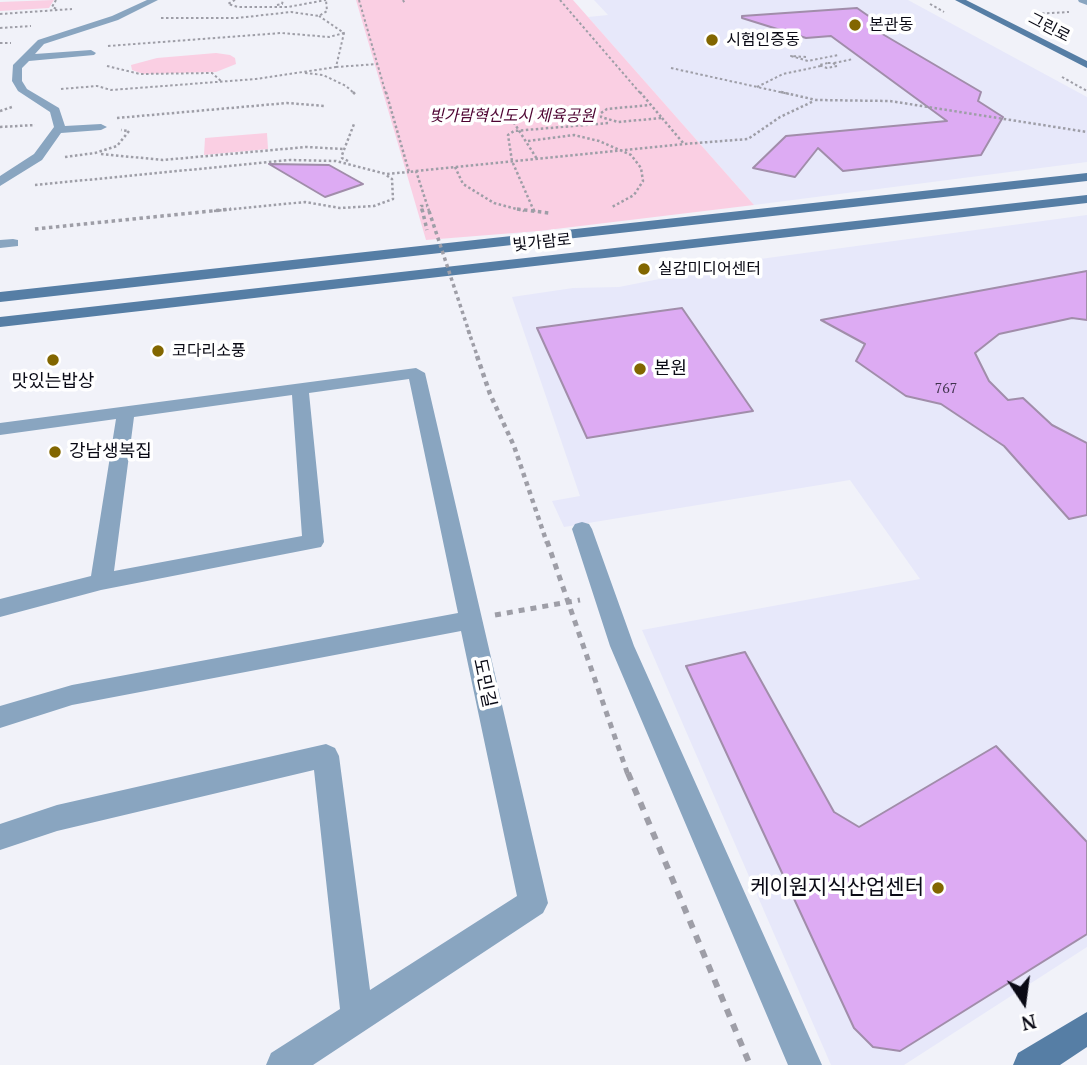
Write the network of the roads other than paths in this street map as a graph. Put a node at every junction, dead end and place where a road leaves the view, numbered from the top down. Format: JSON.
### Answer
{"nodes":[{"id":1,"x":154,"y":0,"type":"edge"},
{"id":2,"x":959,"y":0,"type":"edge"},
{"id":3,"x":1082,"y":0,"type":"edge"},
{"id":4,"x":1087,"y":2,"type":"edge"},
{"id":5,"x":81,"y":28,"type":"junction"},
{"id":6,"x":42,"y":31,"type":"dead end"},
{"id":7,"x":91,"y":53,"type":"dead end"},
{"id":8,"x":25,"y":58,"type":"junction"},
{"id":9,"x":1087,"y":65,"type":"edge"},
{"id":10,"x":101,"y":127,"type":"dead end"},
{"id":11,"x":58,"y":130,"type":"junction"},
{"id":12,"x":32,"y":161,"type":"junction"},
{"id":13,"x":0,"y":164,"type":"edge"},
{"id":14,"x":1087,"y":177,"type":"edge"},
{"id":15,"x":0,"y":182,"type":"edge"},
{"id":16,"x":1087,"y":199,"type":"edge"},
{"id":17,"x":0,"y":297,"type":"edge"},
{"id":18,"x":0,"y":322,"type":"edge"},
{"id":19,"x":300,"y":389,"type":"junction"},
{"id":20,"x":126,"y":412,"type":"junction"},
{"id":21,"x":0,"y":429,"type":"edge"},
{"id":22,"x":582,"y":529,"type":"dead end"},
{"id":23,"x":101,"y":582,"type":"junction"},
{"id":24,"x":0,"y":608,"type":"edge"},
{"id":25,"x":470,"y":620,"type":"junction"},
{"id":26,"x":0,"y":717,"type":"edge"},
{"id":27,"x":0,"y":837,"type":"edge"},
{"id":28,"x":357,"y":1016,"type":"junction"},
{"id":29,"x":1087,"y":1028,"type":"edge"},
{"id":30,"x":283,"y":1065,"type":"edge"},
{"id":31,"x":804,"y":1065,"type":"edge"},
{"id":32,"x":1030,"y":1065,"type":"edge"}],
"edges":[{"from":1,"to":5,"type":"street"},
{"from":2,"to":9,"type":"main road","name":"그린로"},
{"from":3,"to":4,"type":"street"},
{"from":5,"to":6,"type":"street"},
{"from":5,"to":8,"type":"street"},
{"from":7,"to":8,"type":"street"},
{"from":8,"to":11,"type":"street"},
{"from":10,"to":11,"type":"street"},
{"from":11,"to":12,"type":"street"},
{"from":12,"to":13,"type":"street"},
{"from":12,"to":15,"type":"street"},
{"from":14,"to":17,"type":"main road","name":"빛가람로"},
{"from":16,"to":18,"type":"main road","name":"빛가람로"},
{"from":19,"to":20,"type":"street","name":"도민길"},
{"from":19,"to":23,"type":"street"},
{"from":19,"to":25,"type":"street","name":"도민길"},
{"from":20,"to":21,"type":"street","name":"도민길"},
{"from":20,"to":23,"type":"street"},
{"from":22,"to":31,"type":"street"},
{"from":23,"to":24,"type":"street"},
{"from":25,"to":26,"type":"street"},
{"from":25,"to":28,"type":"street","name":"도민길"},
{"from":27,"to":28,"type":"street"},
{"from":28,"to":30,"type":"street","name":"도민길"},
{"from":29,"to":32,"type":"main road"}]}
